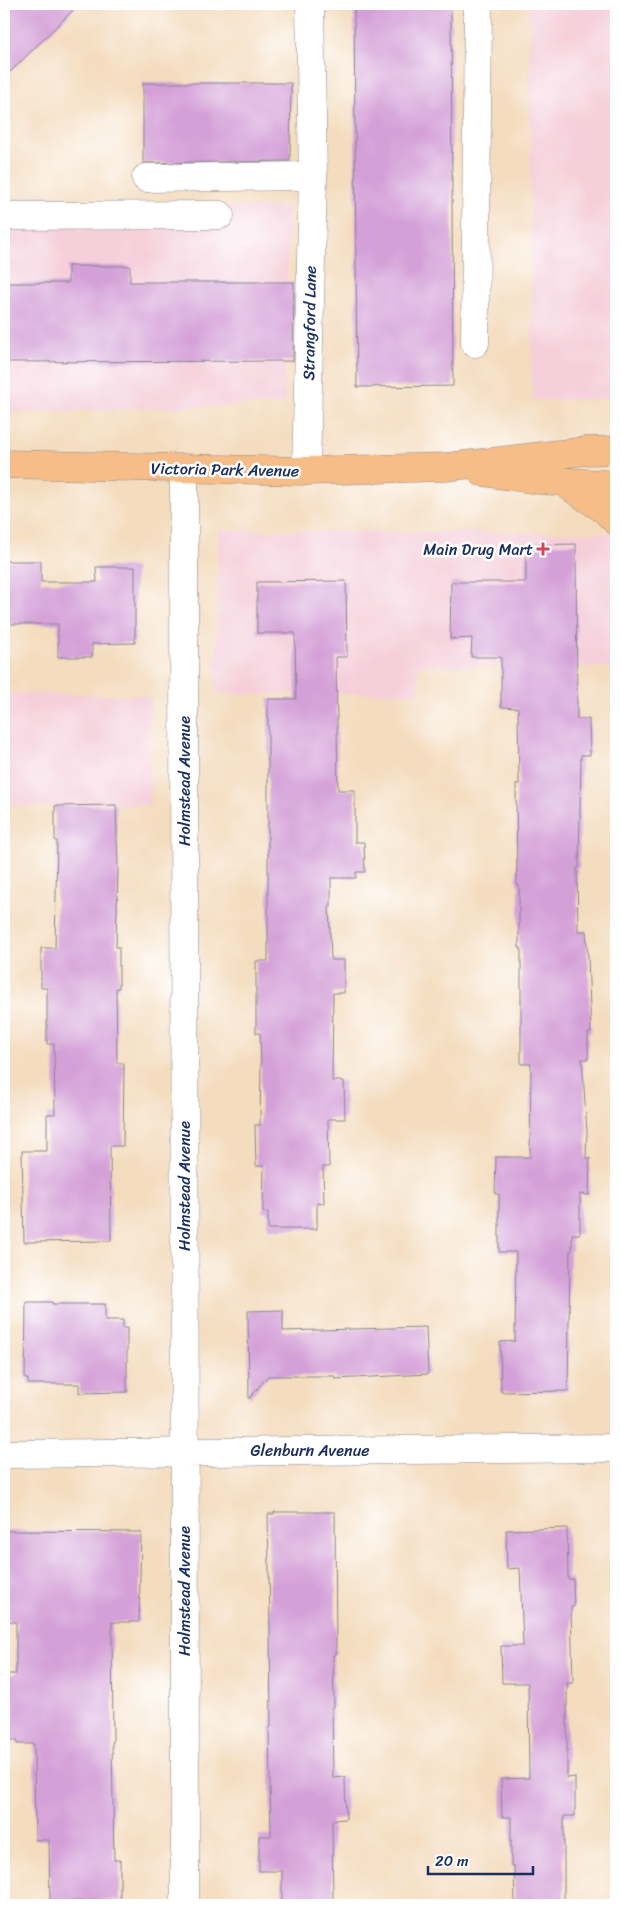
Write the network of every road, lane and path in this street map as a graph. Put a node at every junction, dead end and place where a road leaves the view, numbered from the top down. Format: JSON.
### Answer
{"nodes":[{"id":1,"x":310,"y":4,"type":"edge"},
{"id":2,"x":478,"y":4,"type":"edge"},
{"id":3,"x":313,"y":176,"type":"junction"},
{"id":4,"x":146,"y":178,"type":"dead end"},
{"id":5,"x":220,"y":215,"type":"dead end"},
{"id":6,"x":4,"y":216,"type":"edge"},
{"id":7,"x":475,"y":343,"type":"dead end"},
{"id":8,"x":616,"y":450,"type":"edge"},
{"id":9,"x":4,"y":464,"type":"edge"},
{"id":10,"x":446,"y":467,"type":"junction"},
{"id":11,"x":184,"y":468,"type":"junction"},
{"id":12,"x":306,"y":471,"type":"junction"},
{"id":13,"x":564,"y":482,"type":"junction"},
{"id":14,"x":616,"y":485,"type":"edge"},
{"id":15,"x":616,"y":521,"type":"edge"},
{"id":16,"x":616,"y":1448,"type":"edge"},
{"id":17,"x":185,"y":1451,"type":"junction"},
{"id":18,"x":4,"y":1454,"type":"edge"},
{"id":19,"x":185,"y":1905,"type":"edge"}],
"edges":[{"from":1,"to":3,"type":"street","name":"Strangford Lane"},
{"from":2,"to":7,"type":"street"},
{"from":3,"to":4,"type":"street"},
{"from":3,"to":12,"type":"street","name":"Strangford Lane"},
{"from":5,"to":6,"type":"street"},
{"from":8,"to":10,"type":"main road","name":"Victoria Park Avenue"},
{"from":9,"to":11,"type":"main road","name":"Victoria Park Avenue"},
{"from":10,"to":12,"type":"main road","name":"Victoria Park Avenue"},
{"from":10,"to":13,"type":"main road","name":"Victoria Park Avenue"},
{"from":11,"to":12,"type":"main road","name":"Victoria Park Avenue"},
{"from":11,"to":17,"type":"street","name":"Holmstead Avenue"},
{"from":13,"to":14,"type":"main road","name":"Victoria Park Avenue"},
{"from":13,"to":15,"type":"main road"},
{"from":16,"to":17,"type":"street","name":"Glenburn Avenue"},
{"from":17,"to":18,"type":"street","name":"Glenburn Avenue"},
{"from":17,"to":19,"type":"street","name":"Holmstead Avenue"}]}
